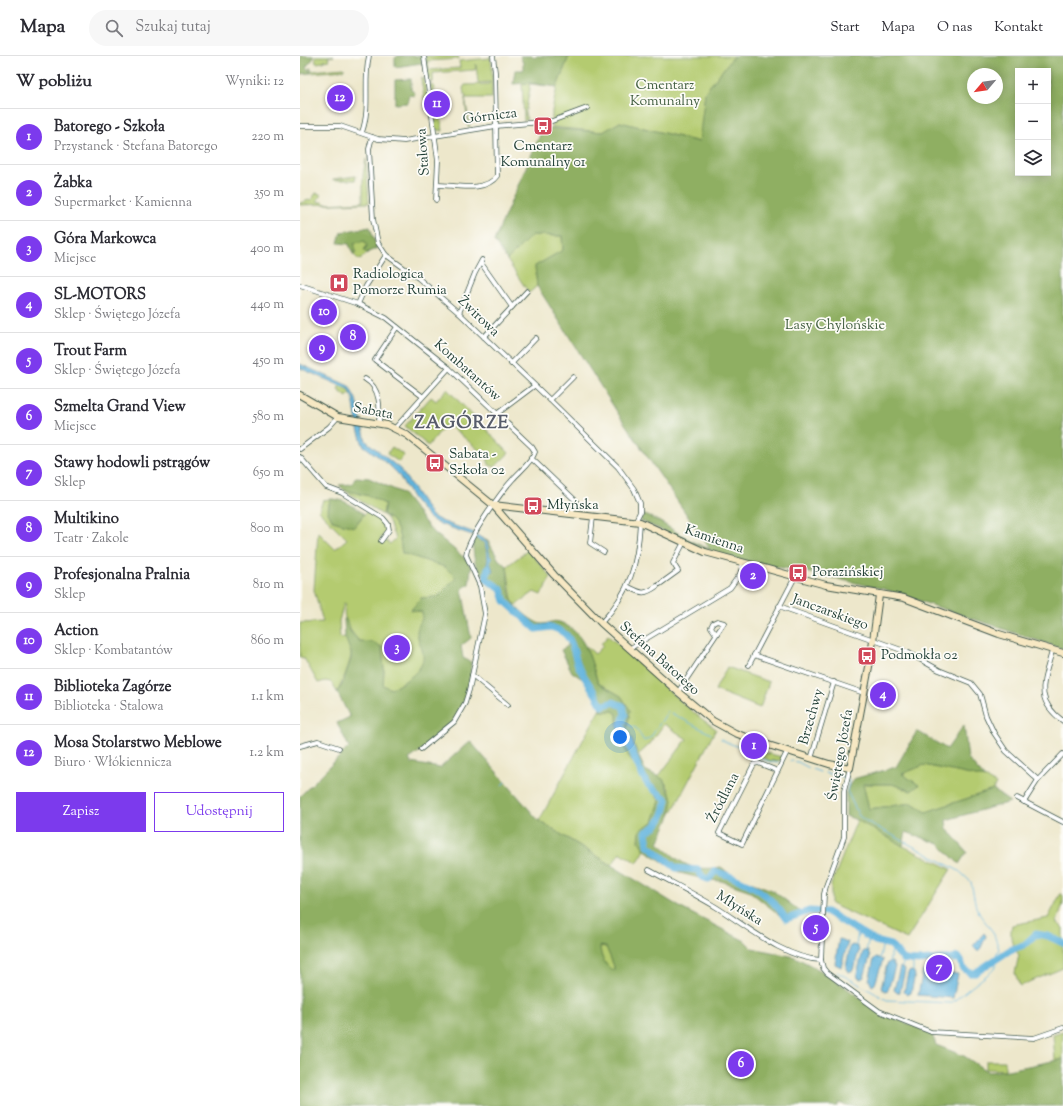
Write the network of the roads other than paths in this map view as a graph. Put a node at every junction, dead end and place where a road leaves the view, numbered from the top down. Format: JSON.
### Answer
{"nodes":[{"id":1,"x":369,"y":56,"type":"edge"},
{"id":2,"x":424,"y":56,"type":"edge"},
{"id":3,"x":493,"y":56,"type":"edge"},
{"id":4,"x":587,"y":108,"type":"dead end"},
{"id":5,"x":300,"y":126,"type":"edge"},
{"id":6,"x":496,"y":126,"type":"junction"},
{"id":7,"x":362,"y":132,"type":"junction"},
{"id":8,"x":436,"y":136,"type":"junction"},
{"id":9,"x":372,"y":137,"type":"junction"},
{"id":10,"x":437,"y":185,"type":"junction"},
{"id":11,"x":436,"y":200,"type":"dead end"},
{"id":12,"x":386,"y":255,"type":"junction"},
{"id":13,"x":300,"y":285,"type":"edge"},
{"id":14,"x":527,"y":291,"type":"dead end"},
{"id":15,"x":358,"y":304,"type":"junction"},
{"id":16,"x":512,"y":307,"type":"junction"},
{"id":17,"x":459,"y":313,"type":"junction"},
{"id":18,"x":397,"y":327,"type":"junction"},
{"id":19,"x":484,"y":337,"type":"junction"},
{"id":20,"x":536,"y":338,"type":"dead end"},
{"id":21,"x":511,"y":364,"type":"junction"},
{"id":22,"x":449,"y":368,"type":"junction"},
{"id":23,"x":573,"y":377,"type":"dead end"},
{"id":24,"x":365,"y":380,"type":"dead end"},
{"id":25,"x":534,"y":386,"type":"junction"},
{"id":26,"x":300,"y":396,"type":"edge"},
{"id":27,"x":422,"y":396,"type":"junction"},
{"id":28,"x":550,"y":400,"type":"junction"},
{"id":29,"x":498,"y":413,"type":"junction"},
{"id":30,"x":338,"y":417,"type":"junction"},
{"id":31,"x":379,"y":424,"type":"junction"},
{"id":32,"x":395,"y":428,"type":"junction"},
{"id":33,"x":300,"y":449,"type":"edge"},
{"id":34,"x":300,"y":457,"type":"edge"},
{"id":35,"x":531,"y":458,"type":"junction"},
{"id":36,"x":493,"y":505,"type":"junction"},
{"id":37,"x":571,"y":515,"type":"junction"},
{"id":38,"x":593,"y":518,"type":"junction"},
{"id":39,"x":638,"y":522,"type":"junction"},
{"id":40,"x":381,"y":541,"type":"dead end"},
{"id":41,"x":683,"y":544,"type":"junction"},
{"id":42,"x":604,"y":552,"type":"dead end"},
{"id":43,"x":743,"y":563,"type":"junction"},
{"id":44,"x":795,"y":577,"type":"junction"},
{"id":45,"x":627,"y":586,"type":"junction"},
{"id":46,"x":879,"y":595,"type":"junction"},
{"id":47,"x":779,"y":606,"type":"junction"},
{"id":48,"x":601,"y":623,"type":"junction"},
{"id":49,"x":716,"y":634,"type":"dead end"},
{"id":50,"x":873,"y":641,"type":"junction"},
{"id":51,"x":629,"y":649,"type":"junction"},
{"id":52,"x":1052,"y":651,"type":"junction"},
{"id":53,"x":1063,"y":654,"type":"edge"},
{"id":54,"x":754,"y":655,"type":"junction"},
{"id":55,"x":749,"y":665,"type":"dead end"},
{"id":56,"x":472,"y":675,"type":"junction"},
{"id":57,"x":834,"y":682,"type":"junction"},
{"id":58,"x":678,"y":692,"type":"junction"},
{"id":59,"x":864,"y":692,"type":"junction"},
{"id":60,"x":508,"y":705,"type":"dead end"},
{"id":61,"x":1063,"y":721,"type":"edge"},
{"id":62,"x":300,"y":746,"type":"edge"},
{"id":63,"x":339,"y":748,"type":"dead end"},
{"id":64,"x":421,"y":749,"type":"dead end"},
{"id":65,"x":787,"y":752,"type":"junction"},
{"id":66,"x":1063,"y":754,"type":"edge"},
{"id":67,"x":811,"y":759,"type":"junction"},
{"id":68,"x":850,"y":768,"type":"junction"},
{"id":69,"x":778,"y":771,"type":"junction"},
{"id":70,"x":1038,"y":780,"type":"junction"},
{"id":71,"x":1017,"y":798,"type":"dead end"},
{"id":72,"x":1024,"y":802,"type":"junction"},
{"id":73,"x":1063,"y":822,"type":"edge"},
{"id":74,"x":649,"y":870,"type":"dead end"},
{"id":75,"x":821,"y":960,"type":"junction"},
{"id":76,"x":1063,"y":1028,"type":"edge"}],
"edges":[{"from":1,"to":7,"type":"street"},
{"from":2,"to":8,"type":"street","name":"Stalowa"},
{"from":3,"to":6,"type":"street"},
{"from":4,"to":6,"type":"street","name":"Górnicza"},
{"from":5,"to":7,"type":"street","name":"Górnicza"},
{"from":6,"to":8,"type":"street","name":"Górnicza"},
{"from":6,"to":10,"type":"street"},
{"from":7,"to":9,"type":"street","name":"Górnicza"},
{"from":8,"to":9,"type":"street","name":"Górnicza"},
{"from":8,"to":10,"type":"street","name":"Stalowa"},
{"from":9,"to":12,"type":"street"},
{"from":10,"to":11,"type":"street","name":"Stalowa"},
{"from":12,"to":15,"type":"street"},
{"from":12,"to":17,"type":"street","name":"Żwirowa"},
{"from":13,"to":15,"type":"street","name":"Kombatantów"},
{"from":14,"to":16,"type":"street"},
{"from":15,"to":18,"type":"street","name":"Kombatantów"},
{"from":16,"to":17,"type":"street"},
{"from":16,"to":19,"type":"street"},
{"from":17,"to":19,"type":"street","name":"Żwirowa"},
{"from":18,"to":22,"type":"street","name":"Kombatantów"},
{"from":18,"to":27,"type":"street"},
{"from":19,"to":21,"type":"street","name":"Żwirowa"},
{"from":20,"to":21,"type":"street"},
{"from":21,"to":25,"type":"street","name":"Żwirowa"},
{"from":22,"to":27,"type":"street"},
{"from":22,"to":29,"type":"street","name":"Kombatantów"},
{"from":23,"to":28,"type":"street"},
{"from":24,"to":31,"type":"street"},
{"from":25,"to":28,"type":"street","name":"Żwirowa"},
{"from":25,"to":29,"type":"street"},
{"from":26,"to":30,"type":"street","name":"Sabata"},
{"from":27,"to":32,"type":"street"},
{"from":28,"to":39,"type":"street","name":"Żwirowa"},
{"from":29,"to":35,"type":"street","name":"Kombatantów"},
{"from":30,"to":31,"type":"street","name":"Sabata"},
{"from":30,"to":33,"type":"street"},
{"from":31,"to":32,"type":"street","name":"Sabata"},
{"from":32,"to":36,"type":"street","name":"Sabata"},
{"from":34,"to":40,"type":"street"},
{"from":35,"to":36,"type":"street"},
{"from":35,"to":37,"type":"street"},
{"from":36,"to":37,"type":"street","name":"Kamienna"},
{"from":36,"to":48,"type":"street","name":"Stefana Batorego"},
{"from":36,"to":56,"type":"street"},
{"from":37,"to":38,"type":"street","name":"Kamienna"},
{"from":38,"to":39,"type":"street","name":"Kamienna"},
{"from":38,"to":42,"type":"street"},
{"from":39,"to":41,"type":"street","name":"Kamienna"},
{"from":39,"to":45,"type":"street","name":"Żwirowa"},
{"from":41,"to":43,"type":"street","name":"Kamienna"},
{"from":41,"to":45,"type":"street"},
{"from":43,"to":44,"type":"street","name":"Kamienna"},
{"from":43,"to":51,"type":"street"},
{"from":44,"to":46,"type":"street","name":"Kamienna"},
{"from":44,"to":47,"type":"street"},
{"from":45,"to":48,"type":"street","name":"Żwirowa"},
{"from":46,"to":50,"type":"street","name":"Świętego Józefa"},
{"from":46,"to":52,"type":"street","name":"Kamienna"},
{"from":47,"to":50,"type":"street","name":"Janczarskiego"},
{"from":47,"to":54,"type":"street"},
{"from":48,"to":51,"type":"street","name":"Stefana Batorego"},
{"from":49,"to":58,"type":"street"},
{"from":50,"to":59,"type":"street","name":"Świętego Józefa"},
{"from":50,"to":70,"type":"street","name":"Janczarskiego"},
{"from":51,"to":58,"type":"street","name":"Stefana Batorego"},
{"from":52,"to":53,"type":"street","name":"Kamienna"},
{"from":52,"to":61,"type":"street"},
{"from":54,"to":55,"type":"street"},
{"from":54,"to":57,"type":"street"},
{"from":56,"to":60,"type":"street"},
{"from":56,"to":64,"type":"street"},
{"from":57,"to":59,"type":"street"},
{"from":57,"to":67,"type":"street","name":"Brzechwy"},
{"from":58,"to":65,"type":"street","name":"Stefana Batorego"},
{"from":59,"to":68,"type":"street","name":"Świętego Józefa"},
{"from":62,"to":63,"type":"street"},
{"from":65,"to":67,"type":"street","name":"Stefana Batorego"},
{"from":65,"to":69,"type":"street","name":"Źródlana"},
{"from":66,"to":70,"type":"street"},
{"from":67,"to":68,"type":"street","name":"Stefana Batorego"},
{"from":68,"to":75,"type":"street","name":"Świętego Józefa"},
{"from":69,"to":69,"type":"street","name":"Źródlana"},
{"from":70,"to":72,"type":"street"},
{"from":71,"to":72,"type":"street"},
{"from":72,"to":73,"type":"street"},
{"from":74,"to":75,"type":"street","name":"Młyńska"},
{"from":75,"to":76,"type":"street"}]}
